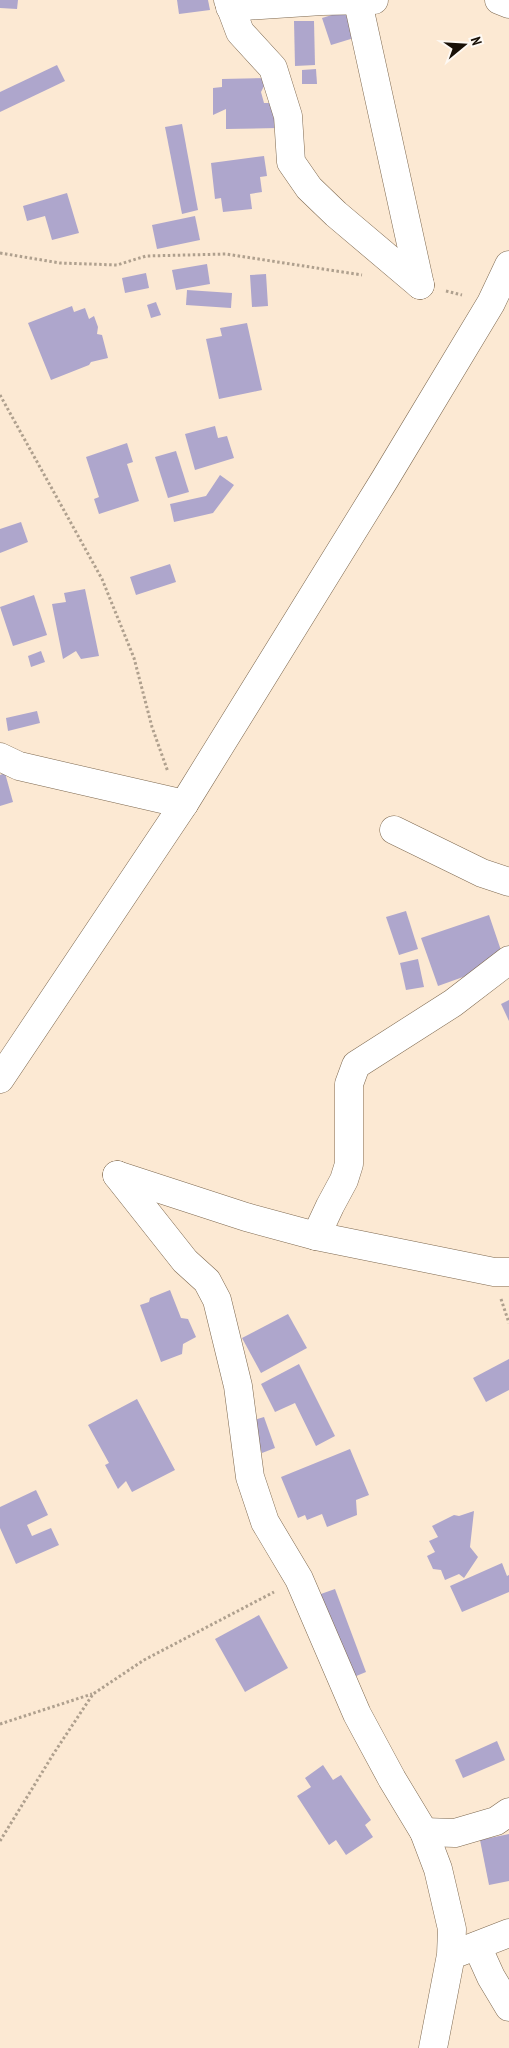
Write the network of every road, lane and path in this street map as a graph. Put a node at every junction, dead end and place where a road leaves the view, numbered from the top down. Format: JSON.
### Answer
{"nodes":[{"id":1,"x":499,"y":0,"type":"edge"},
{"id":2,"x":366,"y":1,"type":"edge"},
{"id":3,"x":229,"y":3,"type":"edge"},
{"id":4,"x":509,"y":4,"type":"edge"},
{"id":5,"x":0,"y":253,"type":"edge"},
{"id":6,"x":509,"y":265,"type":"edge"},
{"id":7,"x":371,"y":276,"type":"dead end"},
{"id":8,"x":420,"y":285,"type":"junction"},
{"id":9,"x":492,"y":303,"type":"junction"},
{"id":10,"x":0,"y":395,"type":"edge"},
{"id":11,"x":0,"y":757,"type":"edge"},
{"id":12,"x":184,"y":804,"type":"junction"},
{"id":13,"x":394,"y":830,"type":"dead end"},
{"id":14,"x":509,"y":882,"type":"edge"},
{"id":15,"x":509,"y":960,"type":"edge"},
{"id":16,"x":0,"y":1079,"type":"edge"},
{"id":17,"x":316,"y":1236,"type":"junction"},
{"id":18,"x":509,"y":1272,"type":"edge"},
{"id":19,"x":299,"y":1578,"type":"junction"},
{"id":20,"x":93,"y":1694,"type":"junction"},
{"id":21,"x":0,"y":1724,"type":"edge"},
{"id":22,"x":509,"y":1812,"type":"edge"},
{"id":23,"x":424,"y":1832,"type":"junction"},
{"id":24,"x":0,"y":1841,"type":"edge"},
{"id":25,"x":509,"y":1933,"type":"edge"},
{"id":26,"x":477,"y":1946,"type":"junction"},
{"id":27,"x":451,"y":1956,"type":"junction"},
{"id":28,"x":509,"y":2007,"type":"edge"},
{"id":29,"x":433,"y":2048,"type":"edge"}],
"edges":[{"from":1,"to":4,"type":"street"},
{"from":2,"to":3,"type":"street"},
{"from":2,"to":8,"type":"street"},
{"from":3,"to":8,"type":"street"},
{"from":5,"to":7,"type":"path"},
{"from":6,"to":9,"type":"street"},
{"from":8,"to":9,"type":"path"},
{"from":9,"to":12,"type":"street"},
{"from":10,"to":12,"type":"path"},
{"from":11,"to":12,"type":"street"},
{"from":12,"to":16,"type":"street"},
{"from":13,"to":14,"type":"street"},
{"from":15,"to":17,"type":"street"},
{"from":17,"to":18,"type":"street"},
{"from":17,"to":19,"type":"street"},
{"from":19,"to":20,"type":"path"},
{"from":19,"to":23,"type":"street"},
{"from":20,"to":21,"type":"path"},
{"from":20,"to":24,"type":"path"},
{"from":22,"to":23,"type":"street"},
{"from":23,"to":27,"type":"street"},
{"from":25,"to":26,"type":"street"},
{"from":26,"to":27,"type":"street"},
{"from":26,"to":28,"type":"street"},
{"from":27,"to":29,"type":"street"}]}
